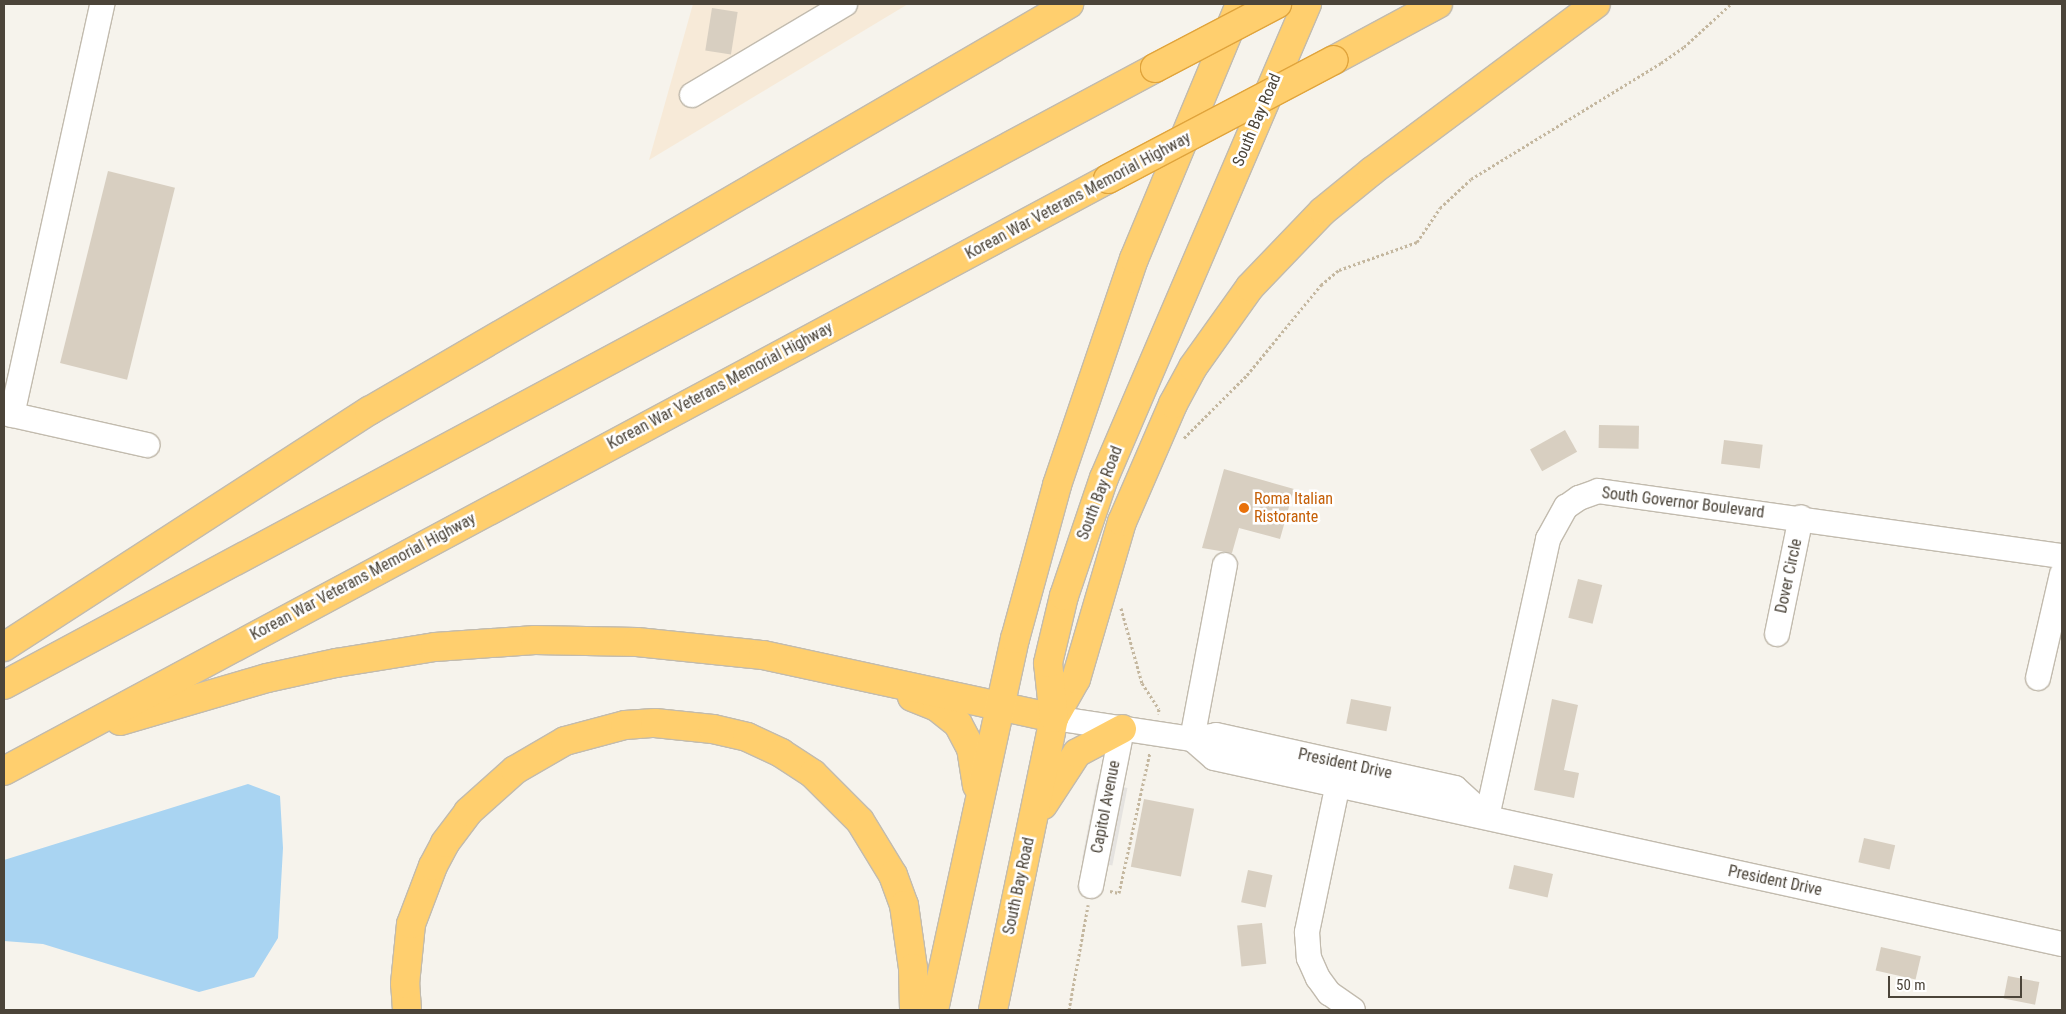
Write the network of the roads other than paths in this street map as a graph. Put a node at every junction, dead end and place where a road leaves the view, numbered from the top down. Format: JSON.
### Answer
{"nodes":[{"id":1,"x":102,"y":4,"type":"edge"},
{"id":2,"x":845,"y":4,"type":"edge"},
{"id":3,"x":1069,"y":4,"type":"edge"},
{"id":4,"x":1240,"y":4,"type":"edge"},
{"id":5,"x":1277,"y":4,"type":"edge"},
{"id":6,"x":1307,"y":4,"type":"edge"},
{"id":7,"x":1438,"y":4,"type":"edge"},
{"id":8,"x":1596,"y":4,"type":"edge"},
{"id":9,"x":692,"y":95,"type":"dead end"},
{"id":10,"x":8,"y":414,"type":"edge"},
{"id":11,"x":147,"y":446,"type":"dead end"},
{"id":12,"x":1801,"y":517,"type":"junction"},
{"id":13,"x":2062,"y":556,"type":"edge"},
{"id":14,"x":1226,"y":565,"type":"dead end"},
{"id":15,"x":2062,"y":574,"type":"edge"},
{"id":16,"x":1777,"y":634,"type":"dead end"},
{"id":17,"x":4,"y":647,"type":"edge"},
{"id":18,"x":865,"y":676,"type":"junction"},
{"id":19,"x":2038,"y":678,"type":"dead end"},
{"id":20,"x":4,"y":685,"type":"edge"},
{"id":21,"x":1000,"y":705,"type":"junction"},
{"id":22,"x":1054,"y":718,"type":"junction"},
{"id":23,"x":1122,"y":729,"type":"junction"},
{"id":24,"x":70,"y":735,"type":"junction"},
{"id":25,"x":1192,"y":739,"type":"junction"},
{"id":26,"x":4,"y":771,"type":"edge"},
{"id":27,"x":1340,"y":774,"type":"junction"},
{"id":28,"x":979,"y":801,"type":"junction"},
{"id":29,"x":1487,"y":817,"type":"junction"},
{"id":30,"x":1033,"y":821,"type":"junction"},
{"id":31,"x":1091,"y":886,"type":"road end"},
{"id":32,"x":2062,"y":944,"type":"edge"},
{"id":33,"x":408,"y":1010,"type":"edge"},
{"id":34,"x":914,"y":1010,"type":"edge"},
{"id":35,"x":934,"y":1010,"type":"edge"},
{"id":36,"x":993,"y":1010,"type":"edge"},
{"id":37,"x":1353,"y":1010,"type":"edge"}],
"edges":[{"from":1,"to":10,"type":"street"},
{"from":2,"to":9,"type":"street"},
{"from":3,"to":17,"type":"highway"},
{"from":4,"to":21,"type":"highway"},
{"from":5,"to":20,"type":"highway","bridge":true},
{"from":6,"to":22,"type":"highway","name":"South Bay Road"},
{"from":7,"to":24,"type":"highway","name":"Korean War Veterans Memorial Highway","bridge":true},
{"from":8,"to":22,"type":"highway"},
{"from":10,"to":11,"type":"street"},
{"from":12,"to":13,"type":"street","name":"South Governor Boulevard"},
{"from":12,"to":16,"type":"street","name":"Dover Circle"},
{"from":12,"to":29,"type":"street","name":"South Governor Boulevard"},
{"from":14,"to":25,"type":"street"},
{"from":15,"to":19,"type":"street"},
{"from":18,"to":21,"type":"highway"},
{"from":18,"to":24,"type":"highway"},
{"from":18,"to":28,"type":"highway"},
{"from":21,"to":22,"type":"highway"},
{"from":21,"to":28,"type":"highway"},
{"from":22,"to":23,"type":"street"},
{"from":22,"to":30,"type":"highway","name":"South Bay Road"},
{"from":23,"to":25,"type":"street"},
{"from":23,"to":30,"type":"highway"},
{"from":23,"to":31,"type":"street","name":"Capitol Avenue"},
{"from":24,"to":26,"type":"highway","name":"Korean War Veterans Memorial Highway"},
{"from":25,"to":27,"type":"street","name":"President Drive"},
{"from":27,"to":29,"type":"street","name":"President Drive"},
{"from":27,"to":37,"type":"street"},
{"from":28,"to":35,"type":"highway"},
{"from":29,"to":32,"type":"street","name":"President Drive"},
{"from":30,"to":36,"type":"highway","name":"South Bay Road"},
{"from":33,"to":34,"type":"highway"}]}
